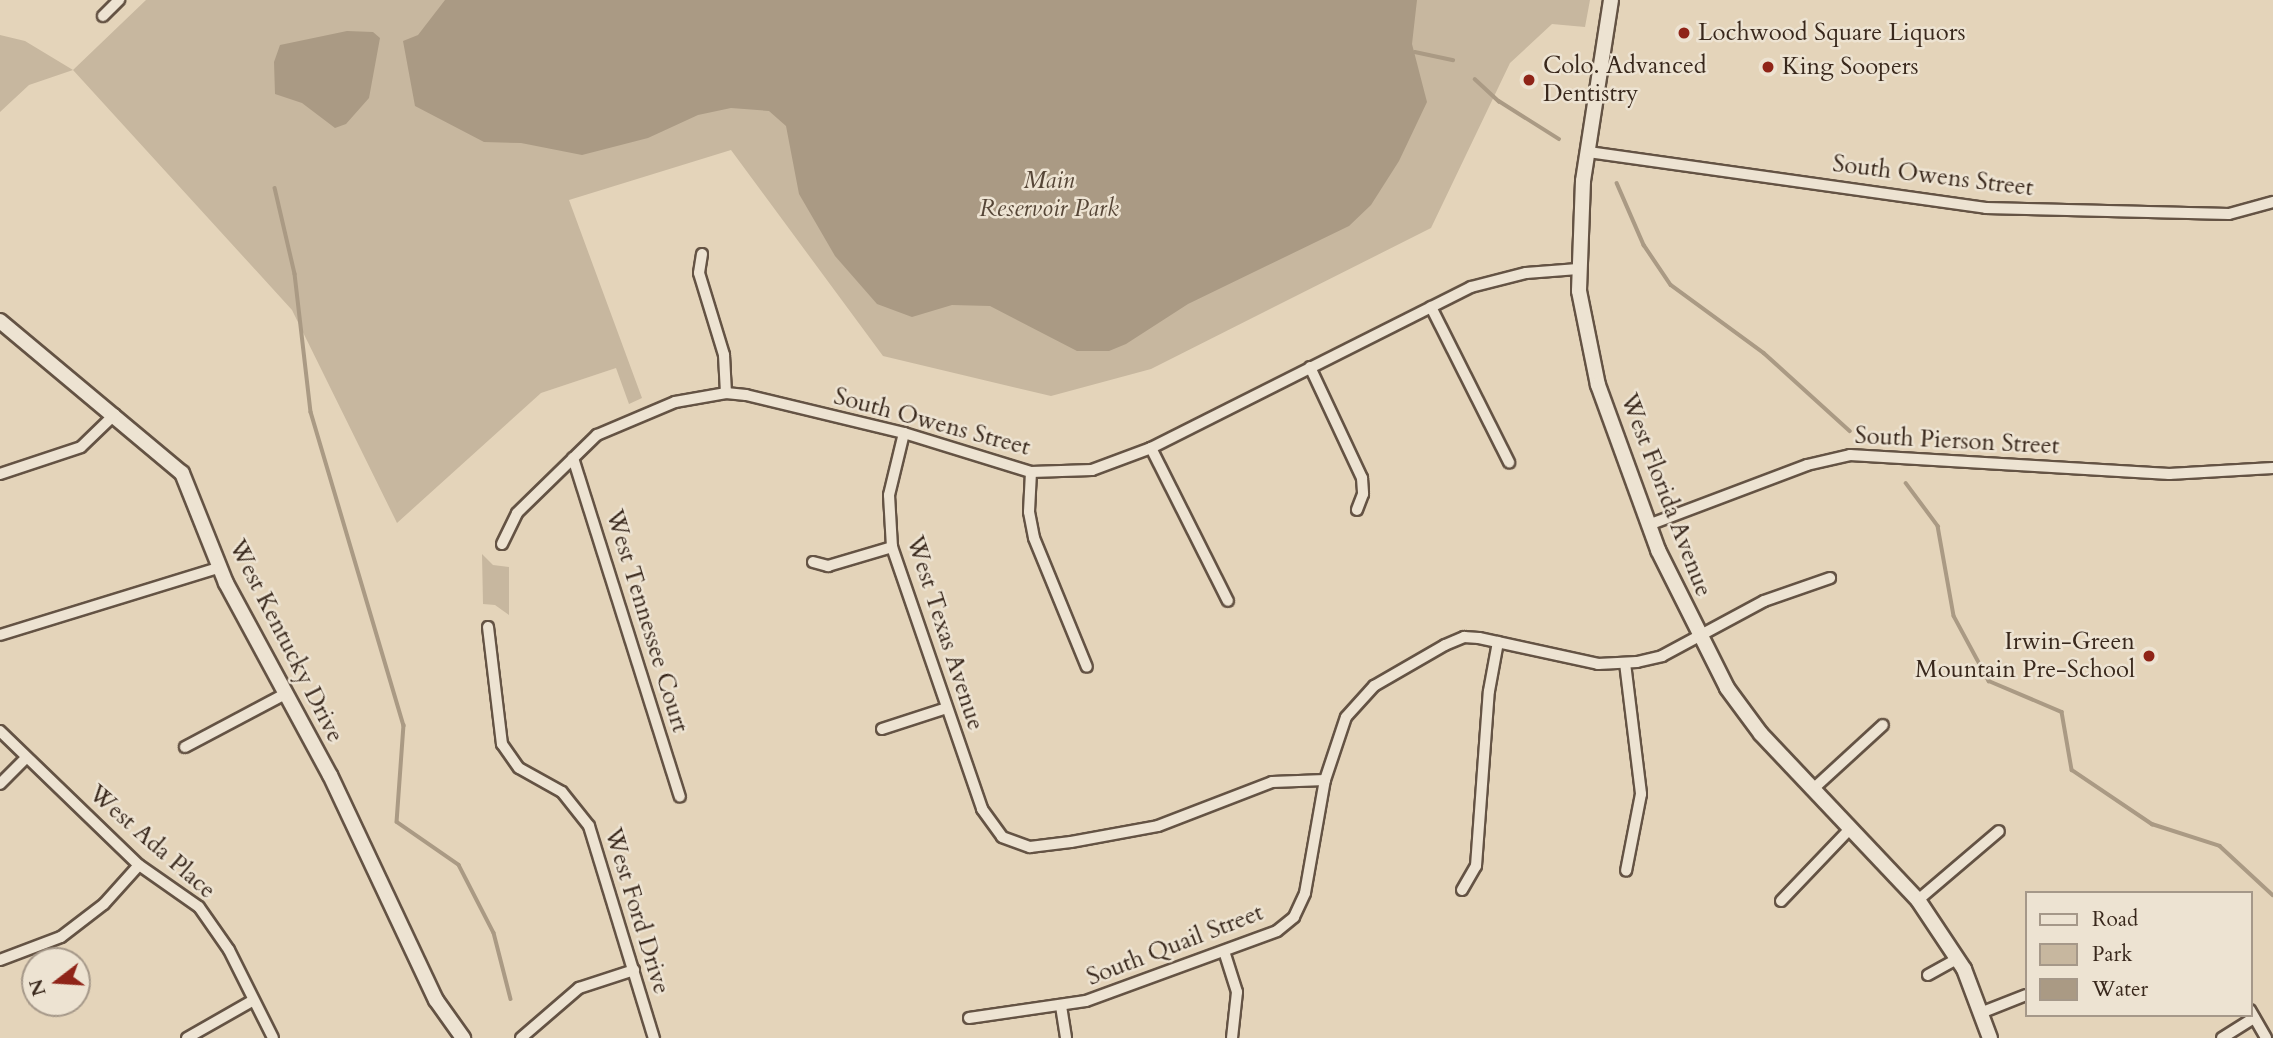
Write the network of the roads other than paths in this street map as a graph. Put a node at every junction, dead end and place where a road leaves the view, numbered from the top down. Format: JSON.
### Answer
{"nodes":[{"id":1,"x":119,"y":0,"type":"edge"},
{"id":2,"x":1611,"y":0,"type":"edge"},
{"id":3,"x":103,"y":16,"type":"dead end"},
{"id":4,"x":1588,"y":152,"type":"junction"},
{"id":5,"x":2273,"y":202,"type":"edge"},
{"id":6,"x":702,"y":254,"type":"dead end"},
{"id":7,"x":1578,"y":269,"type":"junction"},
{"id":8,"x":1431,"y":307,"type":"junction"},
{"id":9,"x":0,"y":321,"type":"edge"},
{"id":10,"x":1310,"y":367,"type":"junction"},
{"id":11,"x":726,"y":393,"type":"junction"},
{"id":12,"x":115,"y":414,"type":"junction"},
{"id":13,"x":904,"y":433,"type":"junction"},
{"id":14,"x":1152,"y":448,"type":"junction"},
{"id":15,"x":573,"y":458,"type":"junction"},
{"id":16,"x":1509,"y":462,"type":"dead end"},
{"id":17,"x":2273,"y":468,"type":"edge"},
{"id":18,"x":1031,"y":472,"type":"junction"},
{"id":19,"x":0,"y":474,"type":"edge"},
{"id":20,"x":1357,"y":510,"type":"dead end"},
{"id":21,"x":1651,"y":524,"type":"junction"},
{"id":22,"x":502,"y":544,"type":"dead end"},
{"id":23,"x":892,"y":547,"type":"junction"},
{"id":24,"x":813,"y":562,"type":"dead end"},
{"id":25,"x":218,"y":568,"type":"junction"},
{"id":26,"x":1830,"y":578,"type":"dead end"},
{"id":27,"x":1228,"y":601,"type":"dead end"},
{"id":28,"x":488,"y":627,"type":"dead end"},
{"id":29,"x":0,"y":635,"type":"edge"},
{"id":30,"x":1699,"y":637,"type":"junction"},
{"id":31,"x":1498,"y":642,"type":"junction"},
{"id":32,"x":1625,"y":663,"type":"junction"},
{"id":33,"x":1087,"y":667,"type":"dead end"},
{"id":34,"x":285,"y":694,"type":"junction"},
{"id":35,"x":947,"y":708,"type":"junction"},
{"id":36,"x":1883,"y":725,"type":"dead end"},
{"id":37,"x":882,"y":729,"type":"dead end"},
{"id":38,"x":0,"y":731,"type":"edge"},
{"id":39,"x":184,"y":747,"type":"dead end"},
{"id":40,"x":26,"y":758,"type":"junction"},
{"id":41,"x":1325,"y":780,"type":"junction"},
{"id":42,"x":0,"y":784,"type":"edge"},
{"id":43,"x":1812,"y":790,"type":"junction"},
{"id":44,"x":680,"y":797,"type":"dead end"},
{"id":45,"x":1848,"y":831,"type":"junction"},
{"id":46,"x":2000,"y":831,"type":"dead end"},
{"id":47,"x":139,"y":865,"type":"junction"},
{"id":48,"x":1626,"y":871,"type":"dead end"},
{"id":49,"x":1462,"y":890,"type":"dead end"},
{"id":50,"x":1918,"y":900,"type":"junction"},
{"id":51,"x":1781,"y":901,"type":"dead end"},
{"id":52,"x":1224,"y":951,"type":"junction"},
{"id":53,"x":1957,"y":958,"type":"junction"},
{"id":54,"x":0,"y":960,"type":"edge"},
{"id":55,"x":634,"y":970,"type":"junction"},
{"id":56,"x":1928,"y":975,"type":"dead end"},
{"id":57,"x":2024,"y":996,"type":"edge"},
{"id":58,"x":252,"y":1001,"type":"junction"},
{"id":59,"x":1061,"y":1006,"type":"junction"},
{"id":60,"x":1983,"y":1012,"type":"junction"},
{"id":61,"x":2252,"y":1014,"type":"edge"},
{"id":62,"x":2248,"y":1017,"type":"edge"},
{"id":63,"x":970,"y":1018,"type":"dead end"},
{"id":64,"x":187,"y":1038,"type":"edge"},
{"id":65,"x":273,"y":1038,"type":"edge"},
{"id":66,"x":463,"y":1038,"type":"edge"},
{"id":67,"x":521,"y":1038,"type":"edge"},
{"id":68,"x":654,"y":1038,"type":"edge"},
{"id":69,"x":1066,"y":1038,"type":"edge"},
{"id":70,"x":1232,"y":1038,"type":"edge"},
{"id":71,"x":1990,"y":1038,"type":"edge"},
{"id":72,"x":2222,"y":1038,"type":"edge"},
{"id":73,"x":2266,"y":1038,"type":"edge"}],
"edges":[{"from":1,"to":3,"type":"street"},
{"from":2,"to":4,"type":"street","name":"West Florida Avenue"},
{"from":4,"to":5,"type":"street","name":"South Owens Street"},
{"from":4,"to":7,"type":"street","name":"West Florida Avenue"},
{"from":6,"to":11,"type":"street"},
{"from":7,"to":8,"type":"street","name":"South Owens Street"},
{"from":7,"to":21,"type":"street","name":"West Florida Avenue"},
{"from":8,"to":10,"type":"street","name":"South Owens Street"},
{"from":8,"to":16,"type":"street"},
{"from":9,"to":12,"type":"street","name":"West Kentucky Drive"},
{"from":10,"to":14,"type":"street","name":"South Owens Street"},
{"from":10,"to":20,"type":"street"},
{"from":11,"to":13,"type":"street","name":"South Owens Street"},
{"from":11,"to":15,"type":"street","name":"South Owens Street"},
{"from":12,"to":19,"type":"street"},
{"from":12,"to":25,"type":"street","name":"West Kentucky Drive"},
{"from":13,"to":18,"type":"street","name":"South Owens Street"},
{"from":13,"to":23,"type":"street","name":"West Texas Avenue"},
{"from":14,"to":18,"type":"street","name":"South Owens Street"},
{"from":14,"to":27,"type":"street"},
{"from":15,"to":22,"type":"street","name":"South Owens Street"},
{"from":15,"to":44,"type":"street","name":"West Tennessee Court"},
{"from":17,"to":21,"type":"street","name":"South Pierson Street"},
{"from":18,"to":33,"type":"street"},
{"from":21,"to":30,"type":"street","name":"West Florida Avenue"},
{"from":23,"to":24,"type":"street"},
{"from":23,"to":35,"type":"street","name":"West Texas Avenue"},
{"from":25,"to":29,"type":"street"},
{"from":25,"to":34,"type":"street","name":"West Kentucky Drive"},
{"from":26,"to":30,"type":"street","name":"South Quail Street"},
{"from":28,"to":55,"type":"street","name":"West Ford Drive"},
{"from":30,"to":32,"type":"street","name":"South Quail Street"},
{"from":30,"to":43,"type":"street","name":"West Florida Avenue"},
{"from":31,"to":32,"type":"street","name":"South Quail Street"},
{"from":31,"to":41,"type":"street","name":"South Quail Street"},
{"from":31,"to":49,"type":"street"},
{"from":32,"to":48,"type":"street"},
{"from":34,"to":39,"type":"street"},
{"from":34,"to":66,"type":"street","name":"West Kentucky Drive"},
{"from":35,"to":37,"type":"street"},
{"from":35,"to":41,"type":"street","name":"West Texas Avenue"},
{"from":36,"to":43,"type":"street"},
{"from":38,"to":40,"type":"street","name":"West Ada Place"},
{"from":40,"to":42,"type":"street"},
{"from":40,"to":47,"type":"street","name":"West Ada Place"},
{"from":41,"to":52,"type":"street","name":"South Quail Street"},
{"from":43,"to":45,"type":"street","name":"West Florida Avenue"},
{"from":45,"to":50,"type":"street","name":"West Florida Avenue"},
{"from":45,"to":51,"type":"street"},
{"from":46,"to":50,"type":"street"},
{"from":47,"to":54,"type":"street"},
{"from":47,"to":58,"type":"street","name":"West Ada Place"},
{"from":50,"to":53,"type":"street","name":"West Florida Avenue"},
{"from":52,"to":59,"type":"street","name":"South Quail Street"},
{"from":52,"to":70,"type":"street"},
{"from":53,"to":56,"type":"street"},
{"from":53,"to":60,"type":"street","name":"West Florida Avenue"},
{"from":55,"to":67,"type":"street"},
{"from":55,"to":68,"type":"street","name":"West Ford Drive"},
{"from":57,"to":60,"type":"street"},
{"from":58,"to":64,"type":"street"},
{"from":58,"to":65,"type":"street","name":"West Ada Place"},
{"from":59,"to":63,"type":"street","name":"South Quail Street"},
{"from":59,"to":69,"type":"street"},
{"from":60,"to":71,"type":"street","name":"West Florida Avenue"},
{"from":61,"to":73,"type":"street"},
{"from":62,"to":72,"type":"street"}]}
